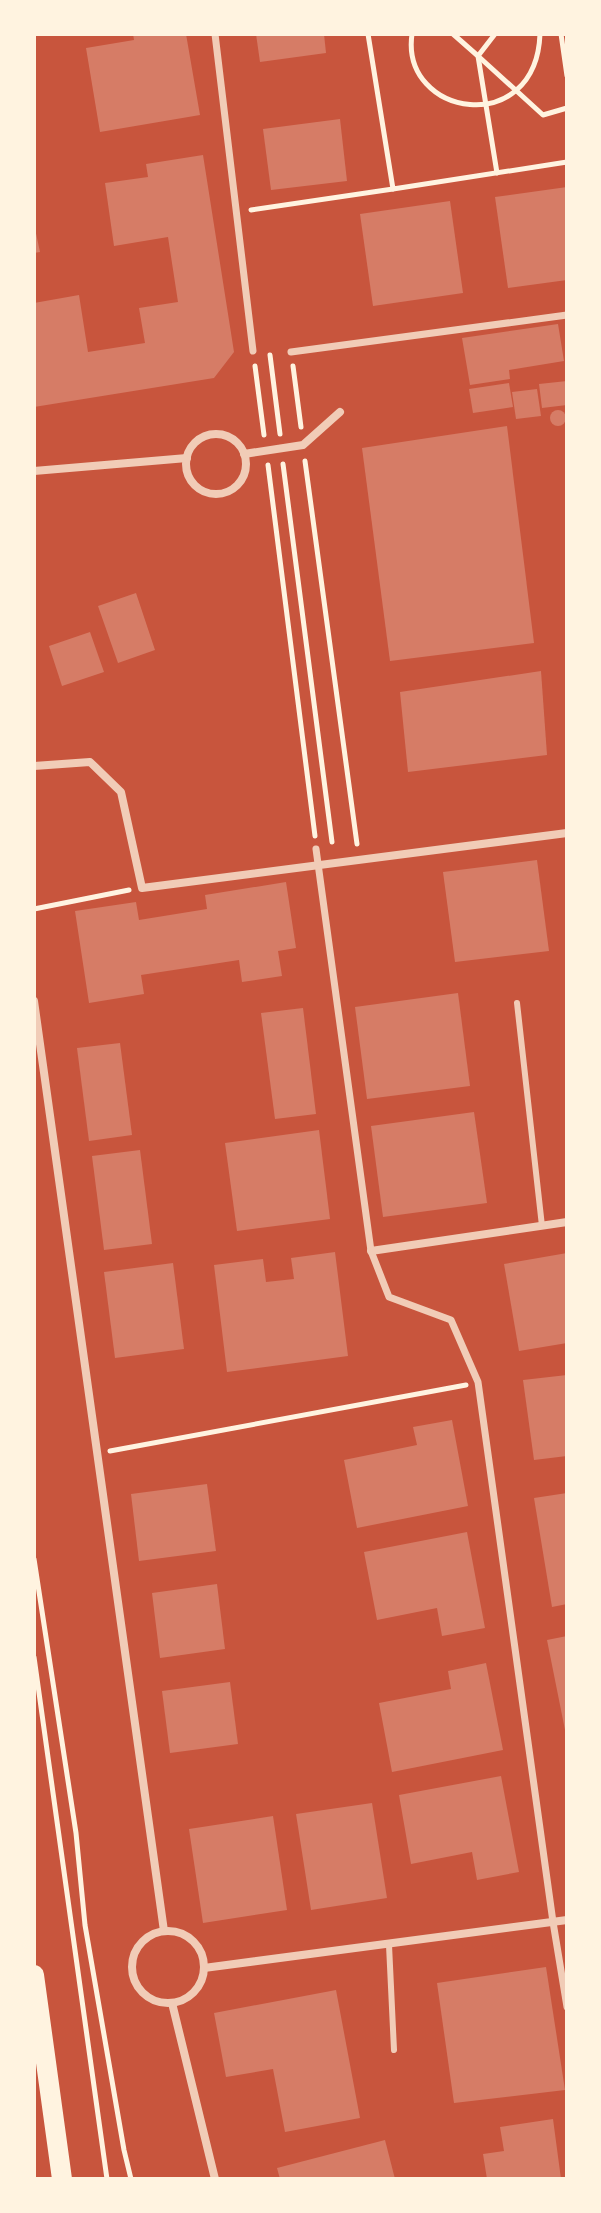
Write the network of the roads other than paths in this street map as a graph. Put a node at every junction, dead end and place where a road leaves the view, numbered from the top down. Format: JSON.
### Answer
{"nodes":[{"id":1,"x":215,"y":34,"type":"edge"},
{"id":2,"x":567,"y":315,"type":"edge"},
{"id":3,"x":253,"y":351,"type":"road end"},
{"id":4,"x":291,"y":352,"type":"road end"},
{"id":5,"x":340,"y":412,"type":"dead end"},
{"id":6,"x":244,"y":454,"type":"junction"},
{"id":7,"x":187,"y":458,"type":"junction"},
{"id":8,"x":34,"y":471,"type":"edge"},
{"id":9,"x":34,"y":766,"type":"edge"},
{"id":10,"x":567,"y":833,"type":"edge"},
{"id":11,"x":316,"y":849,"type":"road end"},
{"id":12,"x":318,"y":865,"type":"junction"},
{"id":13,"x":34,"y":1001,"type":"edge"},
{"id":14,"x":517,"y":1003,"type":"dead end"},
{"id":15,"x":567,"y":1222,"type":"edge"},
{"id":16,"x":542,"y":1226,"type":"junction"},
{"id":17,"x":371,"y":1251,"type":"junction"},
{"id":18,"x":567,"y":1920,"type":"edge"},
{"id":19,"x":553,"y":1922,"type":"junction"},
{"id":20,"x":164,"y":1931,"type":"junction"},
{"id":21,"x":389,"y":1945,"type":"junction"},
{"id":22,"x":204,"y":1968,"type":"junction"},
{"id":23,"x":34,"y":1975,"type":"edge"},
{"id":24,"x":172,"y":2003,"type":"junction"},
{"id":25,"x":567,"y":2007,"type":"edge"},
{"id":26,"x":394,"y":2050,"type":"dead end"},
{"id":27,"x":62,"y":2179,"type":"edge"},
{"id":28,"x":215,"y":2179,"type":"edge"}],
"edges":[{"from":1,"to":3,"type":"street"},
{"from":2,"to":4,"type":"street"},
{"from":5,"to":6,"type":"street"},
{"from":6,"to":7,"type":"street"},
{"from":6,"to":7,"type":"street"},
{"from":7,"to":8,"type":"street"},
{"from":9,"to":12,"type":"street"},
{"from":10,"to":12,"type":"street"},
{"from":11,"to":12,"type":"street"},
{"from":12,"to":17,"type":"street"},
{"from":13,"to":20,"type":"street"},
{"from":14,"to":16,"type":"lane"},
{"from":15,"to":16,"type":"street"},
{"from":16,"to":17,"type":"street"},
{"from":17,"to":19,"type":"street"},
{"from":18,"to":19,"type":"street"},
{"from":19,"to":21,"type":"street"},
{"from":19,"to":25,"type":"street"},
{"from":20,"to":22,"type":"street"},
{"from":20,"to":24,"type":"street"},
{"from":21,"to":22,"type":"street"},
{"from":21,"to":26,"type":"lane"},
{"from":22,"to":24,"type":"street"},
{"from":23,"to":27,"type":"highway"},
{"from":24,"to":28,"type":"street"}]}
